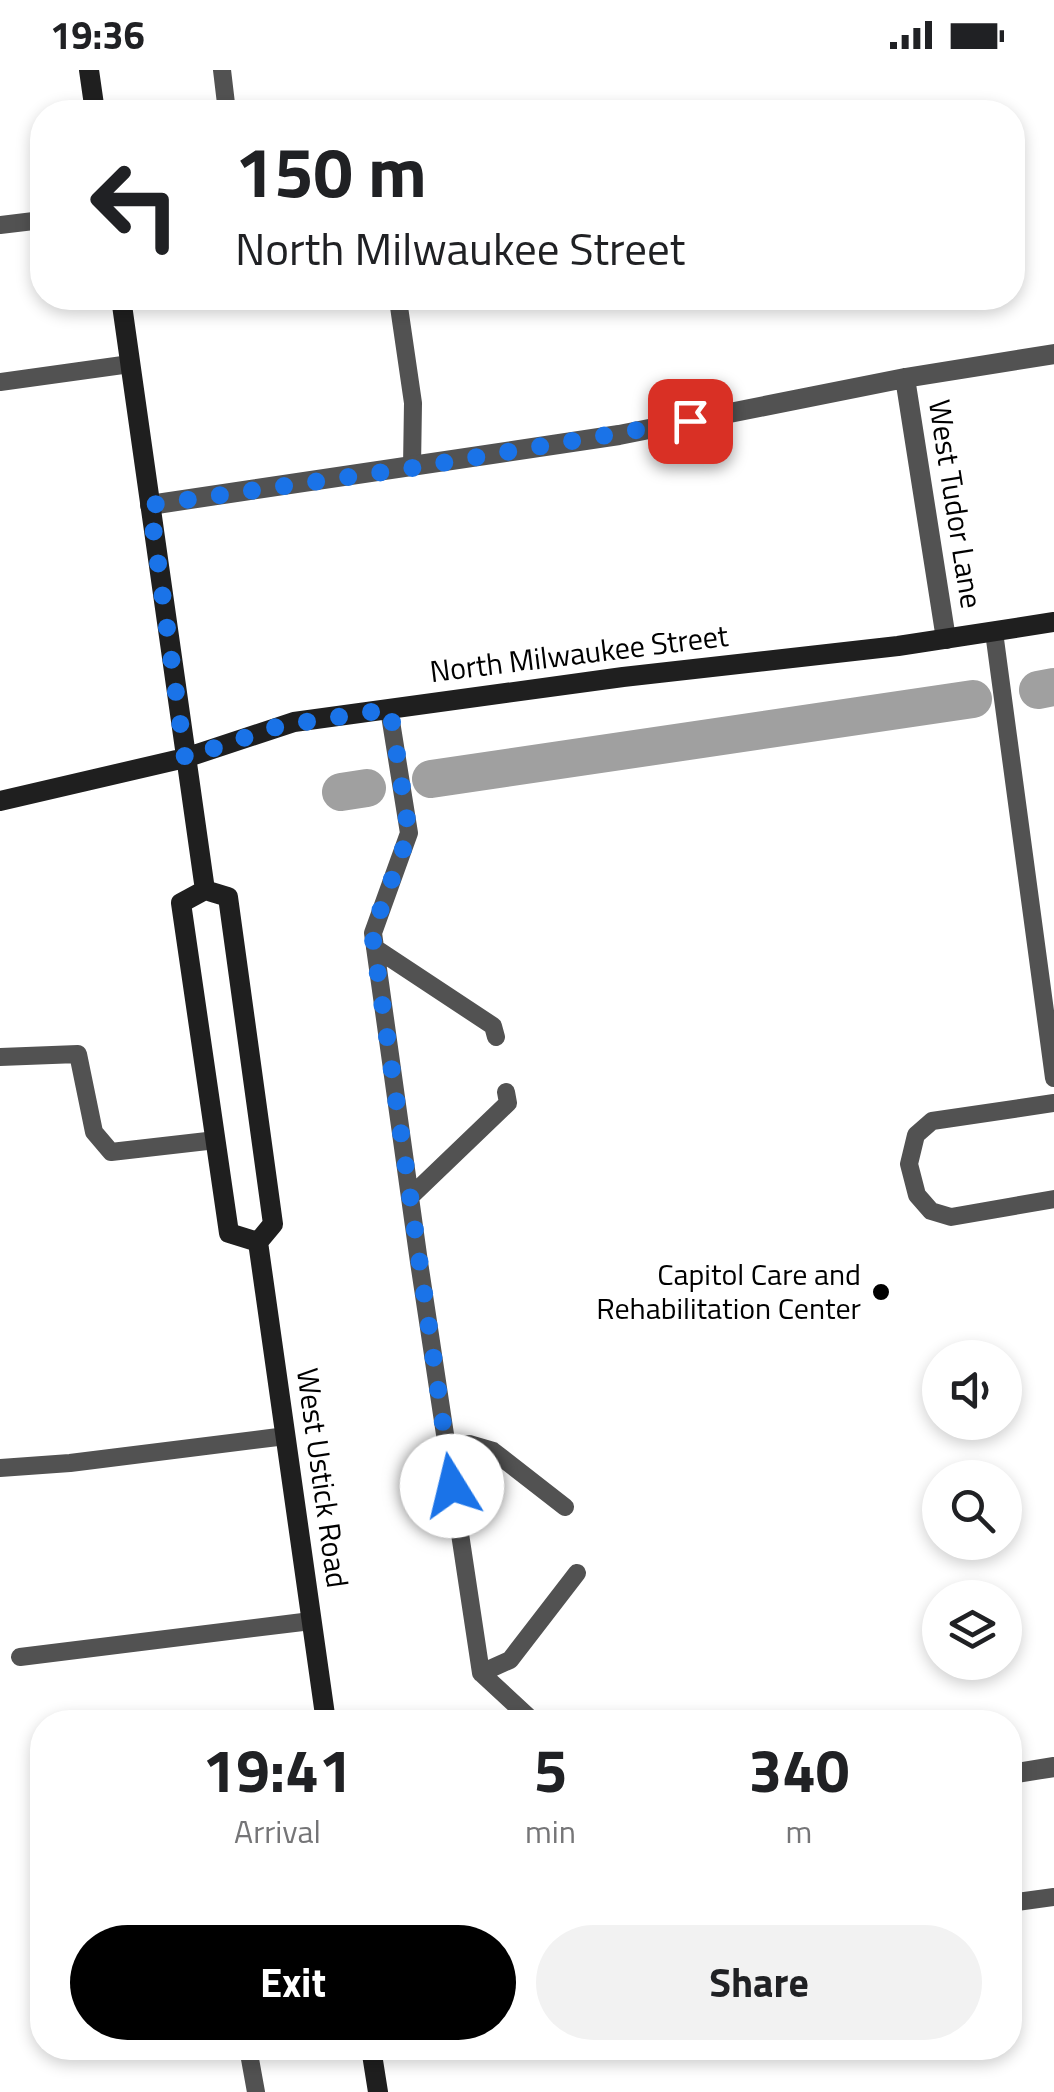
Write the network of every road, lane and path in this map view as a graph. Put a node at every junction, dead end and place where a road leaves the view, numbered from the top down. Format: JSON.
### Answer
{"nodes":[{"id":1,"x":90,"y":70,"type":"edge"},
{"id":2,"x":222,"y":70,"type":"edge"},
{"id":3,"x":94,"y":100,"type":"edge"},
{"id":4,"x":226,"y":100,"type":"edge"},
{"id":5,"x":30,"y":221,"type":"edge"},
{"id":6,"x":0,"y":225,"type":"edge"},
{"id":7,"x":123,"y":310,"type":"edge"},
{"id":8,"x":400,"y":310,"type":"edge"},
{"id":9,"x":1054,"y":354,"type":"edge"},
{"id":10,"x":130,"y":364,"type":"junction"},
{"id":11,"x":905,"y":378,"type":"junction"},
{"id":12,"x":0,"y":382,"type":"edge"},
{"id":13,"x":412,"y":468,"type":"junction"},
{"id":14,"x":150,"y":505,"type":"junction"},
{"id":15,"x":1054,"y":622,"type":"edge"},
{"id":16,"x":994,"y":632,"type":"junction"},
{"id":17,"x":946,"y":639,"type":"junction"},
{"id":18,"x":390,"y":709,"type":"junction"},
{"id":19,"x":185,"y":758,"type":"junction"},
{"id":20,"x":0,"y":801,"type":"edge"},
{"id":21,"x":205,"y":890,"type":"junction"},
{"id":22,"x":375,"y":948,"type":"junction"},
{"id":23,"x":496,"y":1038,"type":"dead end"},
{"id":24,"x":0,"y":1057,"type":"edge"},
{"id":25,"x":1054,"y":1078,"type":"edge"},
{"id":26,"x":506,"y":1092,"type":"dead end"},
{"id":27,"x":1054,"y":1103,"type":"edge"},
{"id":28,"x":216,"y":1140,"type":"junction"},
{"id":29,"x":410,"y":1197,"type":"junction"},
{"id":30,"x":1054,"y":1199,"type":"edge"},
{"id":31,"x":258,"y":1242,"type":"junction"},
{"id":32,"x":286,"y":1436,"type":"junction"},
{"id":33,"x":447,"y":1448,"type":"junction"},
{"id":34,"x":0,"y":1468,"type":"edge"},
{"id":35,"x":565,"y":1508,"type":"dead end"},
{"id":36,"x":577,"y":1573,"type":"dead end"},
{"id":37,"x":311,"y":1621,"type":"junction"},
{"id":38,"x":20,"y":1657,"type":"dead end"},
{"id":39,"x":481,"y":1673,"type":"junction"},
{"id":40,"x":324,"y":1710,"type":"edge"},
{"id":41,"x":521,"y":1710,"type":"edge"},
{"id":42,"x":1054,"y":1767,"type":"edge"},
{"id":43,"x":1022,"y":1772,"type":"edge"},
{"id":44,"x":1054,"y":1897,"type":"edge"},
{"id":45,"x":1022,"y":1901,"type":"edge"},
{"id":46,"x":250,"y":2060,"type":"edge"},
{"id":47,"x":373,"y":2060,"type":"edge"},
{"id":48,"x":256,"y":2092,"type":"edge"},
{"id":49,"x":378,"y":2092,"type":"edge"}],
"edges":[{"from":1,"to":3,"type":"main road"},
{"from":2,"to":4,"type":"lane"},
{"from":5,"to":6,"type":"lane"},
{"from":7,"to":10,"type":"main road","name":"West Ustick Road"},
{"from":8,"to":13,"type":"lane"},
{"from":9,"to":11,"type":"street"},
{"from":10,"to":12,"type":"lane"},
{"from":10,"to":14,"type":"main road","name":"West Ustick Road"},
{"from":11,"to":13,"type":"street"},
{"from":11,"to":17,"type":"street","name":"West Tudor Lane"},
{"from":13,"to":14,"type":"street"},
{"from":14,"to":19,"type":"main road","name":"West Ustick Road"},
{"from":15,"to":16,"type":"main road","name":"North Milwaukee Street"},
{"from":16,"to":17,"type":"main road","name":"North Milwaukee Street"},
{"from":16,"to":25,"type":"lane"},
{"from":17,"to":18,"type":"main road","name":"North Milwaukee Street"},
{"from":18,"to":19,"type":"main road","name":"North Milwaukee Street"},
{"from":18,"to":22,"type":"lane"},
{"from":19,"to":20,"type":"main road","name":"North Milwaukee Street"},
{"from":19,"to":21,"type":"main road","name":"West Ustick Road"},
{"from":21,"to":28,"type":"main road"},
{"from":21,"to":31,"type":"main road","name":"West Ustick Road"},
{"from":22,"to":23,"type":"lane"},
{"from":22,"to":29,"type":"lane"},
{"from":24,"to":28,"type":"lane"},
{"from":26,"to":29,"type":"lane"},
{"from":27,"to":30,"type":"lane"},
{"from":28,"to":31,"type":"main road"},
{"from":29,"to":33,"type":"lane"},
{"from":31,"to":32,"type":"main road","name":"West Ustick Road"},
{"from":32,"to":34,"type":"lane"},
{"from":32,"to":37,"type":"main road","name":"West Ustick Road"},
{"from":33,"to":35,"type":"lane"},
{"from":33,"to":39,"type":"lane"},
{"from":36,"to":39,"type":"lane"},
{"from":37,"to":38,"type":"lane"},
{"from":37,"to":40,"type":"main road","name":"West Ustick Road"},
{"from":39,"to":41,"type":"lane"},
{"from":42,"to":43,"type":"street"},
{"from":44,"to":45,"type":"lane"},
{"from":46,"to":48,"type":"lane"},
{"from":47,"to":49,"type":"main road"}]}
